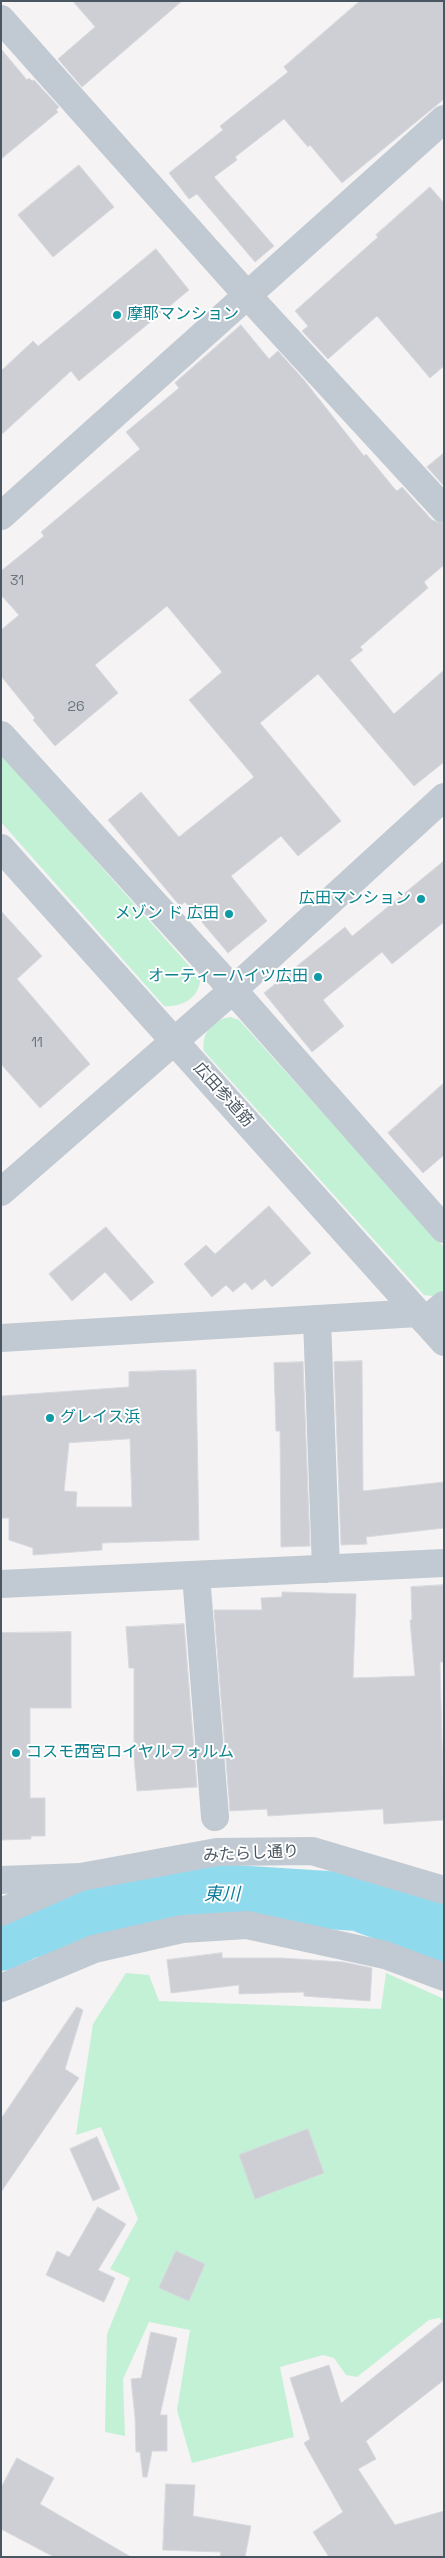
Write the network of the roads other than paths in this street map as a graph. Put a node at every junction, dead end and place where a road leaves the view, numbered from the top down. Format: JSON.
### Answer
{"nodes":[{"id":1,"x":1,"y":19,"type":"edge"},
{"id":2,"x":444,"y":120,"type":"edge"},
{"id":3,"x":247,"y":295,"type":"junction"},
{"id":4,"x":444,"y":509,"type":"edge"},
{"id":5,"x":1,"y":516,"type":"edge"},
{"id":6,"x":1,"y":735,"type":"edge"},
{"id":7,"x":444,"y":797,"type":"edge"},
{"id":8,"x":1,"y":848,"type":"edge"},
{"id":9,"x":233,"y":990,"type":"junction"},
{"id":10,"x":174,"y":1040,"type":"junction"},
{"id":11,"x":1,"y":1192,"type":"edge"},
{"id":12,"x":444,"y":1229,"type":"edge"},
{"id":13,"x":429,"y":1313,"type":"edge"},
{"id":14,"x":317,"y":1320,"type":"junction"},
{"id":15,"x":1,"y":1338,"type":"edge"},
{"id":16,"x":444,"y":1342,"type":"edge"},
{"id":17,"x":444,"y":1563,"type":"edge"},
{"id":18,"x":326,"y":1569,"type":"junction"},
{"id":19,"x":196,"y":1575,"type":"junction"},
{"id":20,"x":1,"y":1584,"type":"edge"},
{"id":21,"x":215,"y":1817,"type":"dead end"},
{"id":22,"x":82,"y":1877,"type":"junction"},
{"id":23,"x":1,"y":1880,"type":"edge"},
{"id":24,"x":444,"y":1890,"type":"edge"},
{"id":25,"x":1,"y":1912,"type":"edge"},
{"id":26,"x":444,"y":1977,"type":"edge"},
{"id":27,"x":1,"y":1988,"type":"edge"}],
"edges":[{"from":1,"to":3,"type":"street"},
{"from":2,"to":3,"type":"street"},
{"from":3,"to":4,"type":"street"},
{"from":3,"to":5,"type":"street"},
{"from":6,"to":9,"type":"street"},
{"from":7,"to":9,"type":"street"},
{"from":8,"to":10,"type":"street","name":"広田参道筋"},
{"from":9,"to":10,"type":"street"},
{"from":9,"to":12,"type":"street"},
{"from":10,"to":11,"type":"street"},
{"from":10,"to":13,"type":"street","name":"広田参道筋"},
{"from":13,"to":14,"type":"street"},
{"from":13,"to":16,"type":"street","name":"広田参道筋"},
{"from":14,"to":15,"type":"street"},
{"from":14,"to":18,"type":"street"},
{"from":17,"to":18,"type":"street"},
{"from":18,"to":19,"type":"street"},
{"from":19,"to":20,"type":"street"},
{"from":19,"to":21,"type":"street"},
{"from":22,"to":23,"type":"street"},
{"from":22,"to":24,"type":"street","name":"みたらし通り"},
{"from":22,"to":25,"type":"street","name":"みたらし通り"},
{"from":26,"to":27,"type":"street"}]}
